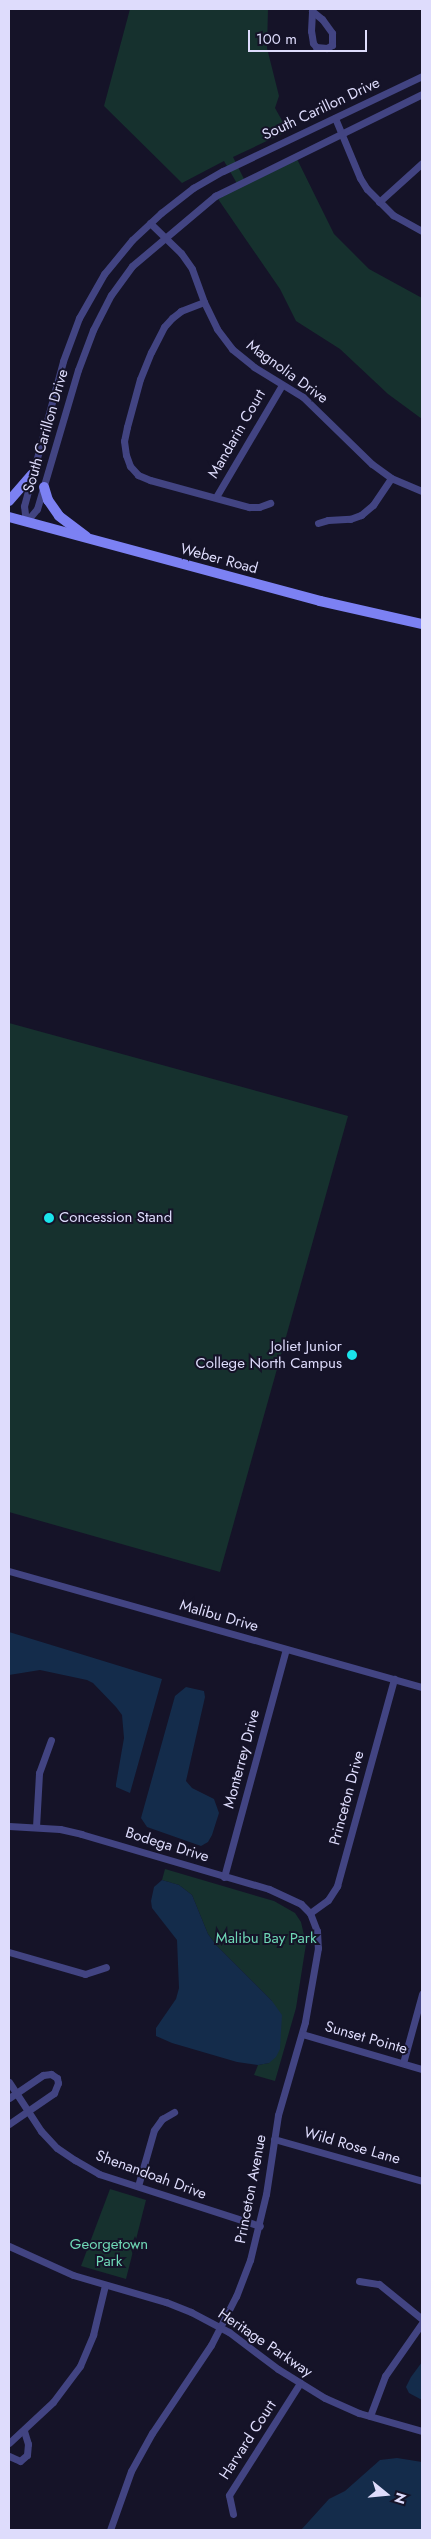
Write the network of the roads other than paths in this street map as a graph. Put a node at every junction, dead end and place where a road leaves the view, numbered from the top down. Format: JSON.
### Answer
{"nodes":[{"id":1,"x":312,"y":10,"type":"edge"},
{"id":2,"x":422,"y":76,"type":"edge"},
{"id":3,"x":422,"y":94,"type":"edge"},
{"id":4,"x":335,"y":118,"type":"junction"},
{"id":5,"x":341,"y":132,"type":"junction"},
{"id":6,"x":422,"y":164,"type":"edge"},
{"id":7,"x":379,"y":202,"type":"junction"},
{"id":8,"x":150,"y":223,"type":"junction"},
{"id":9,"x":422,"y":232,"type":"edge"},
{"id":10,"x":164,"y":238,"type":"junction"},
{"id":11,"x":204,"y":302,"type":"junction"},
{"id":12,"x":282,"y":385,"type":"junction"},
{"id":13,"x":32,"y":475,"type":"junction"},
{"id":14,"x":391,"y":478,"type":"junction"},
{"id":15,"x":44,"y":487,"type":"junction"},
{"id":16,"x":422,"y":491,"type":"edge"},
{"id":17,"x":216,"y":497,"type":"junction"},
{"id":18,"x":9,"y":502,"type":"edge"},
{"id":19,"x":270,"y":503,"type":"dead end"},
{"id":20,"x":9,"y":517,"type":"edge"},
{"id":21,"x":26,"y":522,"type":"junction"},
{"id":22,"x":318,"y":523,"type":"dead end"},
{"id":23,"x":91,"y":540,"type":"junction"},
{"id":24,"x":422,"y":624,"type":"edge"},
{"id":25,"x":9,"y":1571,"type":"edge"},
{"id":26,"x":286,"y":1649,"type":"junction"},
{"id":27,"x":394,"y":1679,"type":"junction"},
{"id":28,"x":422,"y":1687,"type":"edge"},
{"id":29,"x":51,"y":1740,"type":"dead end"},
{"id":30,"x":9,"y":1826,"type":"edge"},
{"id":31,"x":36,"y":1827,"type":"junction"},
{"id":32,"x":224,"y":1876,"type":"junction"},
{"id":33,"x":310,"y":1913,"type":"junction"},
{"id":34,"x":9,"y":1952,"type":"edge"},
{"id":35,"x":106,"y":1967,"type":"dead end"},
{"id":36,"x":422,"y":1994,"type":"edge"},
{"id":37,"x":302,"y":2034,"type":"junction"},
{"id":38,"x":403,"y":2063,"type":"junction"},
{"id":39,"x":422,"y":2069,"type":"edge"},
{"id":40,"x":9,"y":2082,"type":"edge"},
{"id":41,"x":16,"y":2092,"type":"junction"},
{"id":42,"x":9,"y":2098,"type":"edge"},
{"id":43,"x":28,"y":2112,"type":"junction"},
{"id":44,"x":174,"y":2112,"type":"dead end"},
{"id":45,"x":9,"y":2124,"type":"edge"},
{"id":46,"x":274,"y":2139,"type":"junction"},
{"id":47,"x":422,"y":2181,"type":"edge"},
{"id":48,"x":138,"y":2186,"type":"junction"},
{"id":49,"x":260,"y":2226,"type":"junction"},
{"id":50,"x":9,"y":2246,"type":"edge"},
{"id":51,"x":359,"y":2281,"type":"dead end"},
{"id":52,"x":105,"y":2285,"type":"junction"},
{"id":53,"x":422,"y":2321,"type":"edge"},
{"id":54,"x":220,"y":2327,"type":"junction"},
{"id":55,"x":300,"y":2383,"type":"junction"},
{"id":56,"x":370,"y":2416,"type":"junction"},
{"id":57,"x":24,"y":2431,"type":"junction"},
{"id":58,"x":422,"y":2431,"type":"edge"},
{"id":59,"x":9,"y":2443,"type":"edge"},
{"id":60,"x":9,"y":2456,"type":"edge"},
{"id":61,"x":233,"y":2514,"type":"dead end"},
{"id":62,"x":110,"y":2530,"type":"edge"}],
"edges":[{"from":1,"to":1,"type":"street"},
{"from":2,"to":4,"type":"street","name":"South Carillon Drive"},
{"from":3,"to":5,"type":"street","name":"South Carillon Drive"},
{"from":4,"to":5,"type":"street"},
{"from":4,"to":8,"type":"street","name":"South Carillon Drive"},
{"from":5,"to":7,"type":"street"},
{"from":5,"to":10,"type":"street","name":"South Carillon Drive"},
{"from":6,"to":7,"type":"street"},
{"from":7,"to":9,"type":"street"},
{"from":8,"to":10,"type":"street","name":"Magnolia Drive"},
{"from":8,"to":13,"type":"street","name":"South Carillon Drive"},
{"from":10,"to":11,"type":"street","name":"Magnolia Drive"},
{"from":10,"to":15,"type":"street","name":"South Carillon Drive"},
{"from":11,"to":12,"type":"street","name":"Magnolia Drive"},
{"from":11,"to":17,"type":"street","name":"Mandarin Court"},
{"from":12,"to":14,"type":"street","name":"Magnolia Drive"},
{"from":12,"to":17,"type":"street","name":"Mandarin Court"},
{"from":13,"to":18,"type":"main road"},
{"from":13,"to":21,"type":"street","name":"South Carillon Drive"},
{"from":14,"to":16,"type":"street","name":"Magnolia Drive"},
{"from":14,"to":22,"type":"street"},
{"from":15,"to":21,"type":"street","name":"South Carillon Drive"},
{"from":15,"to":23,"type":"main road"},
{"from":17,"to":19,"type":"street","name":"Mandarin Court"},
{"from":20,"to":21,"type":"main road","name":"Weber Road"},
{"from":21,"to":23,"type":"main road","name":"Weber Road"},
{"from":23,"to":24,"type":"main road","name":"Weber Road"},
{"from":25,"to":26,"type":"street","name":"Malibu Drive"},
{"from":26,"to":27,"type":"street","name":"Malibu Drive"},
{"from":26,"to":32,"type":"street","name":"Monterrey Drive"},
{"from":27,"to":28,"type":"street","name":"Malibu Drive"},
{"from":27,"to":33,"type":"street","name":"Princeton Drive"},
{"from":29,"to":31,"type":"street"},
{"from":30,"to":31,"type":"street","name":"Bodega Drive"},
{"from":31,"to":32,"type":"street","name":"Bodega Drive"},
{"from":32,"to":33,"type":"street","name":"Bodega Drive"},
{"from":33,"to":37,"type":"street","name":"Princeton Avenue"},
{"from":34,"to":35,"type":"street"},
{"from":36,"to":38,"type":"street"},
{"from":37,"to":38,"type":"street","name":"Sunset Pointe"},
{"from":37,"to":46,"type":"street","name":"Princeton Avenue"},
{"from":38,"to":39,"type":"street","name":"Sunset Pointe"},
{"from":40,"to":41,"type":"street","name":"Shenandoah Drive"},
{"from":41,"to":42,"type":"street"},
{"from":41,"to":43,"type":"street","name":"Shenandoah Drive"},
{"from":41,"to":43,"type":"street"},
{"from":43,"to":45,"type":"street"},
{"from":43,"to":48,"type":"street","name":"Shenandoah Drive"},
{"from":44,"to":48,"type":"street"},
{"from":46,"to":47,"type":"street","name":"Wild Rose Lane"},
{"from":46,"to":49,"type":"street","name":"Princeton Avenue"},
{"from":48,"to":49,"type":"street","name":"Shenandoah Drive"},
{"from":49,"to":54,"type":"street","name":"Princeton Avenue"},
{"from":50,"to":52,"type":"street","name":"Heritage Parkway"},
{"from":51,"to":53,"type":"street"},
{"from":52,"to":54,"type":"street","name":"Heritage Parkway"},
{"from":52,"to":57,"type":"street"},
{"from":53,"to":56,"type":"street"},
{"from":54,"to":55,"type":"street","name":"Heritage Parkway"},
{"from":54,"to":62,"type":"street","name":"Princeton Avenue"},
{"from":55,"to":56,"type":"street","name":"Heritage Parkway"},
{"from":55,"to":61,"type":"street","name":"Harvard Court"},
{"from":56,"to":58,"type":"street","name":"Heritage Parkway"},
{"from":57,"to":59,"type":"street"},
{"from":57,"to":60,"type":"street"}]}
